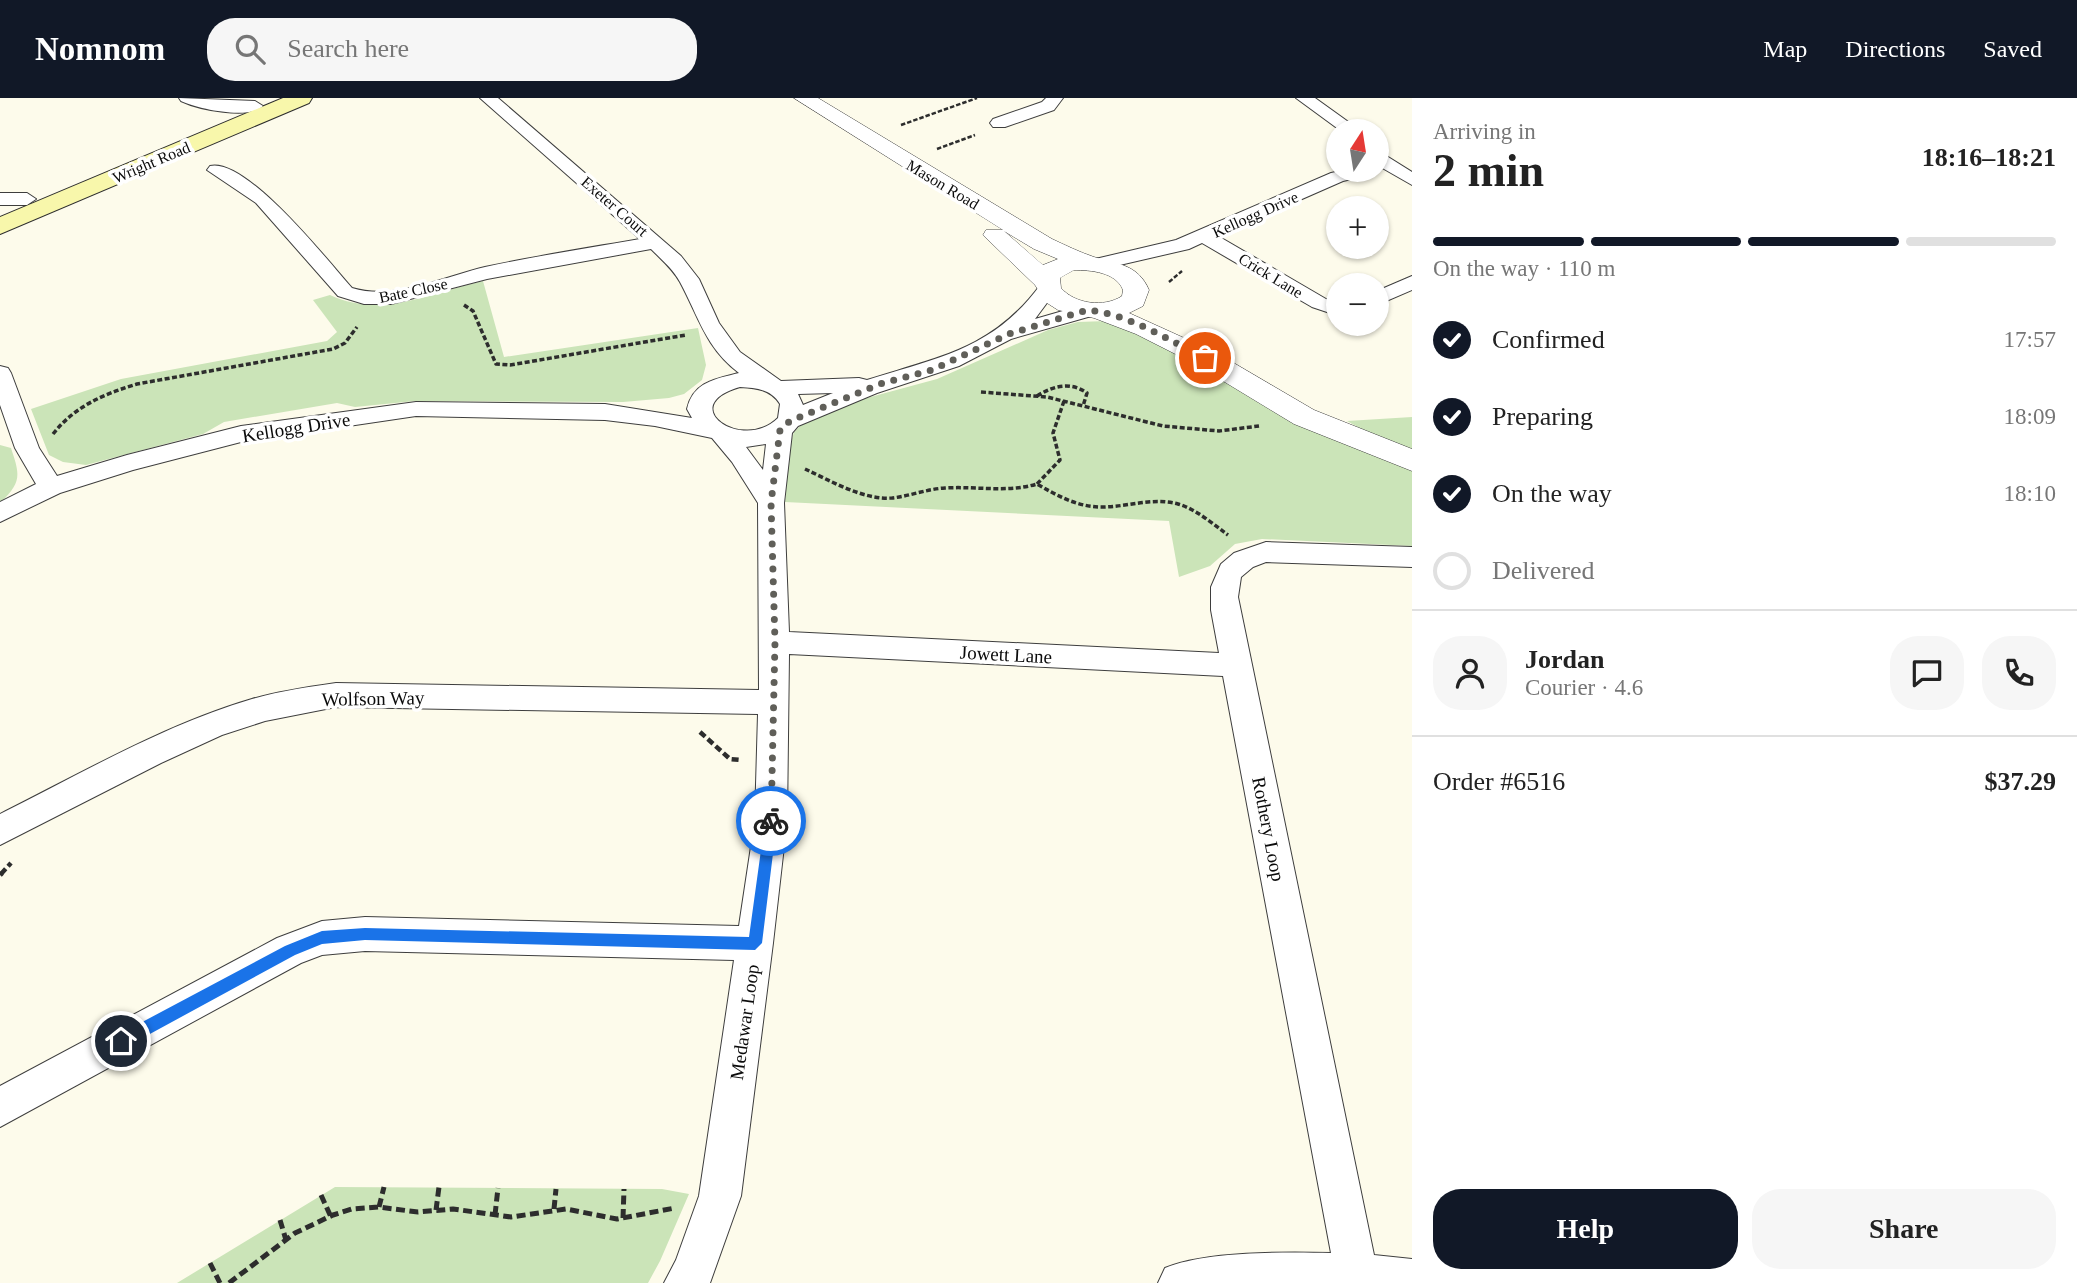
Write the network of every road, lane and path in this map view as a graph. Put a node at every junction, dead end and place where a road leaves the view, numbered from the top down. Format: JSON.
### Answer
{"nodes":[{"id":1,"x":187,"y":98,"type":"edge"},
{"id":2,"x":301,"y":98,"type":"edge"},
{"id":3,"x":488,"y":98,"type":"edge"},
{"id":4,"x":779,"y":98,"type":"edge"},
{"id":5,"x":804,"y":98,"type":"edge"},
{"id":6,"x":977,"y":98,"type":"edge"},
{"id":7,"x":1055,"y":98,"type":"edge"},
{"id":8,"x":1304,"y":98,"type":"edge"},
{"id":9,"x":264,"y":102,"type":"edge"},
{"id":10,"x":207,"y":116,"type":"junction"},
{"id":11,"x":1335,"y":119,"type":"edge"},
{"id":12,"x":999,"y":123,"type":"dead end"},
{"id":13,"x":892,"y":128,"type":"dead end"},
{"id":14,"x":1390,"y":167,"type":"edge"},
{"id":15,"x":216,"y":170,"type":"dead end"},
{"id":16,"x":1412,"y":180,"type":"edge"},
{"id":17,"x":1326,"y":182,"type":"edge"},
{"id":18,"x":0,"y":199,"type":"edge"},
{"id":19,"x":27,"y":199,"type":"junction"},
{"id":20,"x":0,"y":210,"type":"edge"},
{"id":21,"x":0,"y":226,"type":"edge"},
{"id":22,"x":1205,"y":237,"type":"junction"},
{"id":23,"x":656,"y":242,"type":"junction"},
{"id":24,"x":1182,"y":245,"type":"junction"},
{"id":25,"x":1092,"y":263,"type":"junction"},
{"id":26,"x":1412,"y":282,"type":"edge"},
{"id":27,"x":1047,"y":285,"type":"junction"},
{"id":28,"x":1136,"y":290,"type":"junction"},
{"id":29,"x":1389,"y":293,"type":"edge"},
{"id":30,"x":464,"y":305,"type":"dead end"},
{"id":31,"x":1326,"y":305,"type":"edge"},
{"id":32,"x":1093,"y":311,"type":"junction"},
{"id":33,"x":357,"y":327,"type":"dead end"},
{"id":34,"x":690,"y":334,"type":"dead end"},
{"id":35,"x":1009,"y":334,"type":"junction"},
{"id":36,"x":716,"y":336,"type":"junction"},
{"id":37,"x":1205,"y":358,"type":"junction"},
{"id":38,"x":0,"y":373,"type":"edge"},
{"id":39,"x":880,"y":384,"type":"junction"},
{"id":40,"x":771,"y":385,"type":"junction"},
{"id":41,"x":707,"y":391,"type":"junction"},
{"id":42,"x":981,"y":392,"type":"dead end"},
{"id":43,"x":1036,"y":396,"type":"junction"},
{"id":44,"x":1064,"y":401,"type":"junction"},
{"id":45,"x":1083,"y":406,"type":"junction"},
{"id":46,"x":605,"y":412,"type":"junction"},
{"id":47,"x":1269,"y":424,"type":"dead end"},
{"id":48,"x":785,"y":425,"type":"junction"},
{"id":49,"x":718,"y":433,"type":"junction"},
{"id":50,"x":50,"y":441,"type":"dead end"},
{"id":51,"x":1412,"y":461,"type":"edge"},
{"id":52,"x":802,"y":468,"type":"dead end"},
{"id":53,"x":1038,"y":482,"type":"junction"},
{"id":54,"x":51,"y":487,"type":"junction"},
{"id":55,"x":771,"y":503,"type":"junction"},
{"id":56,"x":0,"y":513,"type":"edge"},
{"id":57,"x":1234,"y":540,"type":"dead end"},
{"id":58,"x":1412,"y":557,"type":"edge"},
{"id":59,"x":775,"y":642,"type":"junction"},
{"id":60,"x":1237,"y":665,"type":"junction"},
{"id":61,"x":774,"y":702,"type":"junction"},
{"id":62,"x":697,"y":729,"type":"dead end"},
{"id":63,"x":772,"y":763,"type":"junction"},
{"id":64,"x":0,"y":830,"type":"edge"},
{"id":65,"x":23,"y":857,"type":"dead end"},
{"id":66,"x":0,"y":875,"type":"edge"},
{"id":67,"x":755,"y":943,"type":"junction"},
{"id":68,"x":0,"y":1107,"type":"edge"},
{"id":69,"x":384,"y":1187,"type":"dead end"},
{"id":70,"x":439,"y":1187,"type":"dead end"},
{"id":71,"x":498,"y":1188,"type":"dead end"},
{"id":72,"x":556,"y":1189,"type":"dead end"},
{"id":73,"x":624,"y":1189,"type":"dead end"},
{"id":74,"x":321,"y":1195,"type":"dead end"},
{"id":75,"x":379,"y":1207,"type":"junction"},
{"id":76,"x":680,"y":1207,"type":"dead end"},
{"id":77,"x":554,"y":1209,"type":"junction"},
{"id":78,"x":436,"y":1210,"type":"junction"},
{"id":79,"x":495,"y":1215,"type":"junction"},
{"id":80,"x":331,"y":1217,"type":"junction"},
{"id":81,"x":623,"y":1218,"type":"junction"},
{"id":82,"x":280,"y":1220,"type":"dead end"},
{"id":83,"x":286,"y":1240,"type":"junction"},
{"id":84,"x":210,"y":1263,"type":"dead end"},
{"id":85,"x":1356,"y":1273,"type":"junction"},
{"id":86,"x":696,"y":1280,"type":"edge"},
{"id":87,"x":1412,"y":1280,"type":"edge"},
{"id":88,"x":220,"y":1283,"type":"edge"},
{"id":89,"x":229,"y":1283,"type":"edge"},
{"id":90,"x":1181,"y":1283,"type":"edge"}],
"edges":[{"from":1,"to":10,"type":"street"},
{"from":2,"to":21,"type":"main road","name":"Wright Road"},
{"from":3,"to":23,"type":"street","name":"Exeter Court"},
{"from":4,"to":27,"type":"street","name":"Mason Road"},
{"from":5,"to":25,"type":"street","name":"Mason Road"},
{"from":6,"to":13,"type":"path"},
{"from":7,"to":12,"type":"street"},
{"from":8,"to":11,"type":"street"},
{"from":9,"to":10,"type":"main road","name":"Wright Road"},
{"from":10,"to":19,"type":"main road","name":"Wright Road"},
{"from":14,"to":16,"type":"street"},
{"from":15,"to":23,"type":"street","name":"Bate Close"},
{"from":17,"to":22,"type":"street","name":"Kellogg Drive"},
{"from":18,"to":19,"type":"street"},
{"from":19,"to":20,"type":"main road","name":"Wright Road"},
{"from":22,"to":24,"type":"street","name":"Kellogg Drive"},
{"from":22,"to":31,"type":"street","name":"Crick Lane"},
{"from":23,"to":36,"type":"street","name":"Exeter Court"},
{"from":24,"to":25,"type":"street","name":"Kellogg Drive"},
{"from":24,"to":28,"type":"street","name":"Kellogg Drive"},
{"from":25,"to":27,"type":"street"},
{"from":25,"to":28,"type":"street","name":"Mason Road"},
{"from":26,"to":29,"type":"street"},
{"from":27,"to":32,"type":"street","name":"Mason Road"},
{"from":27,"to":35,"type":"street"},
{"from":28,"to":32,"type":"street"},
{"from":28,"to":37,"type":"street"},
{"from":30,"to":34,"type":"path"},
{"from":32,"to":35,"type":"street"},
{"from":32,"to":37,"type":"street"},
{"from":33,"to":50,"type":"path"},
{"from":35,"to":39,"type":"street"},
{"from":36,"to":40,"type":"street","name":"Exeter Court"},
{"from":36,"to":41,"type":"street","name":"Exeter Court"},
{"from":37,"to":51,"type":"street"},
{"from":38,"to":54,"type":"street"},
{"from":39,"to":40,"type":"street"},
{"from":39,"to":48,"type":"street"},
{"from":40,"to":41,"type":"street"},
{"from":40,"to":48,"type":"street"},
{"from":41,"to":46,"type":"street","name":"Kellogg Drive"},
{"from":41,"to":49,"type":"street"},
{"from":42,"to":43,"type":"path"},
{"from":43,"to":44,"type":"path"},
{"from":43,"to":45,"type":"path"},
{"from":44,"to":45,"type":"path"},
{"from":44,"to":53,"type":"path"},
{"from":45,"to":47,"type":"path"},
{"from":46,"to":49,"type":"street","name":"Kellogg Drive"},
{"from":46,"to":54,"type":"street","name":"Kellogg Drive"},
{"from":48,"to":49,"type":"street"},
{"from":48,"to":55,"type":"street","name":"Medawar Loop"},
{"from":49,"to":55,"type":"street"},
{"from":52,"to":53,"type":"path"},
{"from":53,"to":57,"type":"path"},
{"from":54,"to":56,"type":"street","name":"Kellogg Drive"},
{"from":55,"to":59,"type":"street","name":"Medawar Loop"},
{"from":58,"to":60,"type":"street","name":"Rothery Loop"},
{"from":59,"to":60,"type":"street","name":"Jowett Lane"},
{"from":59,"to":61,"type":"street","name":"Medawar Loop"},
{"from":60,"to":85,"type":"street","name":"Rothery Loop"},
{"from":61,"to":63,"type":"street","name":"Medawar Loop"},
{"from":61,"to":64,"type":"street","name":"Wolfson Way"},
{"from":62,"to":63,"type":"path"},
{"from":63,"to":67,"type":"street","name":"Medawar Loop"},
{"from":65,"to":66,"type":"path"},
{"from":67,"to":68,"type":"street"},
{"from":67,"to":86,"type":"street","name":"Medawar Loop"},
{"from":69,"to":75,"type":"path"},
{"from":70,"to":78,"type":"path"},
{"from":71,"to":79,"type":"path"},
{"from":72,"to":77,"type":"path"},
{"from":73,"to":81,"type":"path"},
{"from":74,"to":80,"type":"path"},
{"from":75,"to":78,"type":"path"},
{"from":75,"to":80,"type":"path"},
{"from":76,"to":81,"type":"path"},
{"from":77,"to":79,"type":"path"},
{"from":77,"to":81,"type":"path"},
{"from":78,"to":79,"type":"path"},
{"from":80,"to":83,"type":"path"},
{"from":82,"to":83,"type":"path"},
{"from":83,"to":89,"type":"path"},
{"from":84,"to":88,"type":"path"},
{"from":85,"to":87,"type":"street"},
{"from":85,"to":90,"type":"street"}]}
